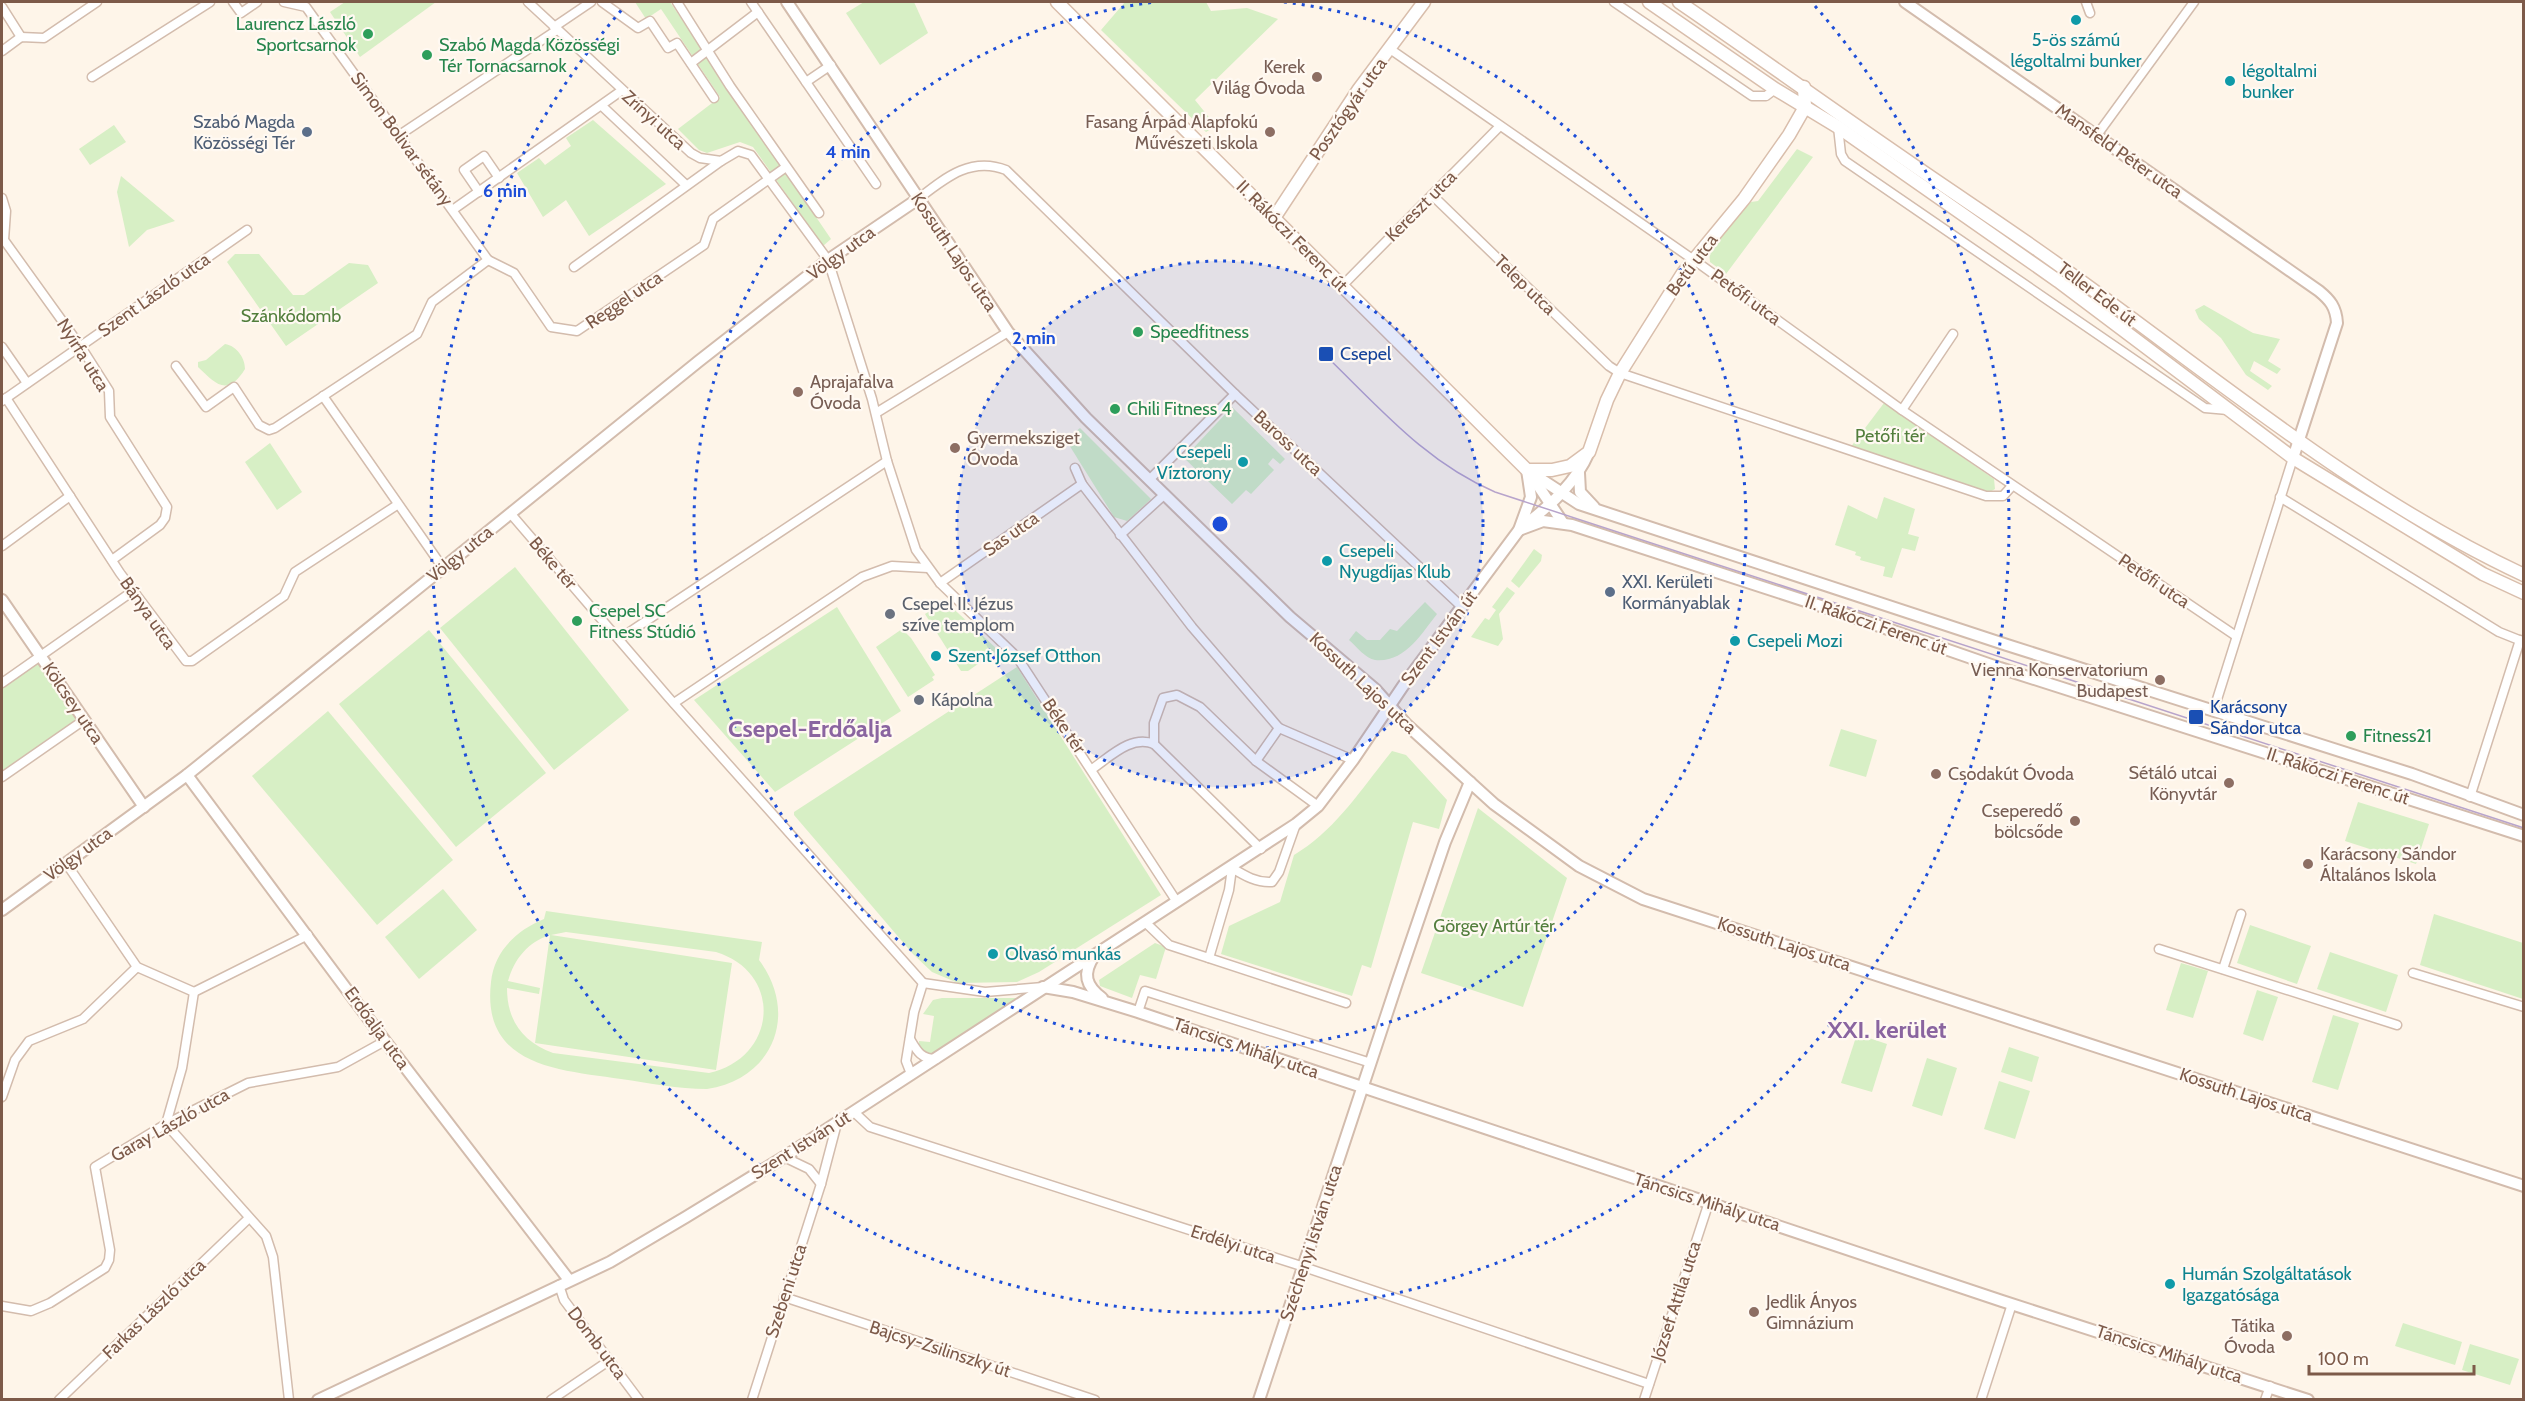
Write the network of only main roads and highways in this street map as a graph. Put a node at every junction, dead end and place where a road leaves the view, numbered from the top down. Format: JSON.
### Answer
{"nodes":[{"id":1,"x":1057,"y":2,"type":"edge"},
{"id":2,"x":1424,"y":2,"type":"edge"},
{"id":3,"x":1649,"y":2,"type":"edge"},
{"id":4,"x":1679,"y":2,"type":"edge"},
{"id":5,"x":1804,"y":87,"type":"junction"},
{"id":6,"x":1805,"y":107,"type":"junction"},
{"id":7,"x":1274,"y":218,"type":"junction"},
{"id":8,"x":1589,"y":452,"type":"joint"},
{"id":9,"x":2523,"y":575,"type":"edge"},
{"id":10,"x":2523,"y":593,"type":"edge"}],
"edges":[{"from":1,"to":7,"type":"main road","name":"II. Rákóczi Ferenc út"},
{"from":2,"to":7,"type":"main road","name":"Posztógyár utca"},
{"from":3,"to":6,"type":"main road","name":"Teller Ede út"},
{"from":4,"to":5,"type":"main road","name":"Teller Ede út"},
{"from":5,"to":6,"type":"main road"},
{"from":5,"to":9,"type":"main road","name":"Teller Ede út"},
{"from":6,"to":8,"type":"main road","name":"Betű utca"},
{"from":6,"to":10,"type":"main road","name":"Teller Ede út"},
{"from":7,"to":8,"type":"main road","name":"II. Rákóczi Ferenc út"}]}
